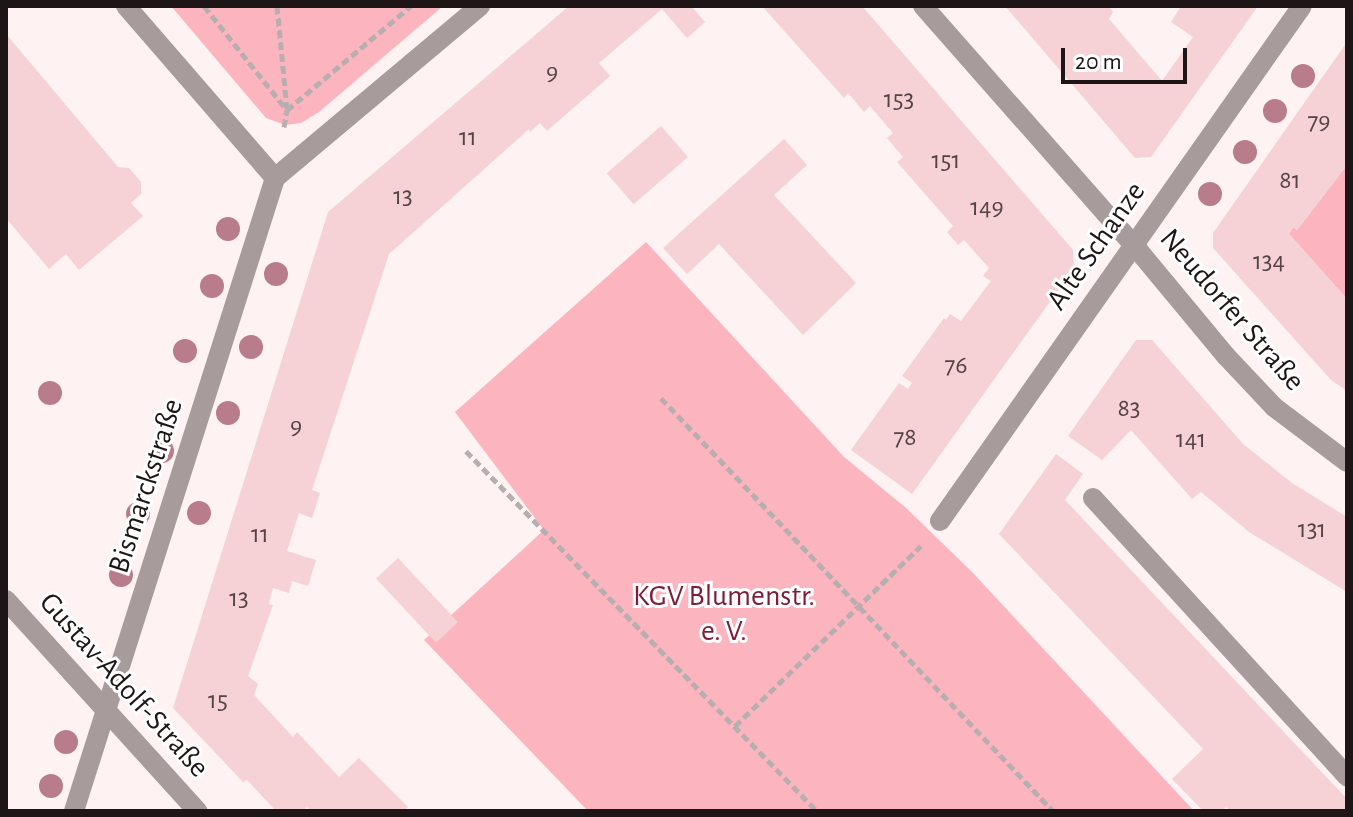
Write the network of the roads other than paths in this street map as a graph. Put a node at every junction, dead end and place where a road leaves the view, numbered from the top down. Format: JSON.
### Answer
{"nodes":[{"id":1,"x":126,"y":6,"type":"edge"},
{"id":2,"x":480,"y":6,"type":"edge"},
{"id":3,"x":923,"y":6,"type":"edge"},
{"id":4,"x":1302,"y":6,"type":"edge"},
{"id":5,"x":275,"y":178,"type":"junction"},
{"id":6,"x":1133,"y":244,"type":"junction"},
{"id":7,"x":1347,"y":462,"type":"edge"},
{"id":8,"x":1093,"y":498,"type":"dead end"},
{"id":9,"x":940,"y":521,"type":"road end"},
{"id":10,"x":6,"y":600,"type":"edge"},
{"id":11,"x":106,"y":712,"type":"junction"},
{"id":12,"x":1347,"y":776,"type":"edge"},
{"id":13,"x":74,"y":811,"type":"edge"},
{"id":14,"x":197,"y":811,"type":"edge"}],
"edges":[{"from":1,"to":5,"type":"street"},
{"from":2,"to":5,"type":"street"},
{"from":3,"to":6,"type":"street","name":"Neudorfer Straße"},
{"from":4,"to":6,"type":"street","name":"Alte Schanze"},
{"from":5,"to":11,"type":"street","name":"Bismarckstraße"},
{"from":6,"to":7,"type":"street","name":"Neudorfer Straße"},
{"from":6,"to":9,"type":"street","name":"Alte Schanze"},
{"from":8,"to":12,"type":"street"},
{"from":10,"to":11,"type":"street","name":"Gustav-Adolf-Straße"},
{"from":11,"to":13,"type":"street","name":"Bismarckstraße"},
{"from":11,"to":14,"type":"street","name":"Gustav-Adolf-Straße"}]}
